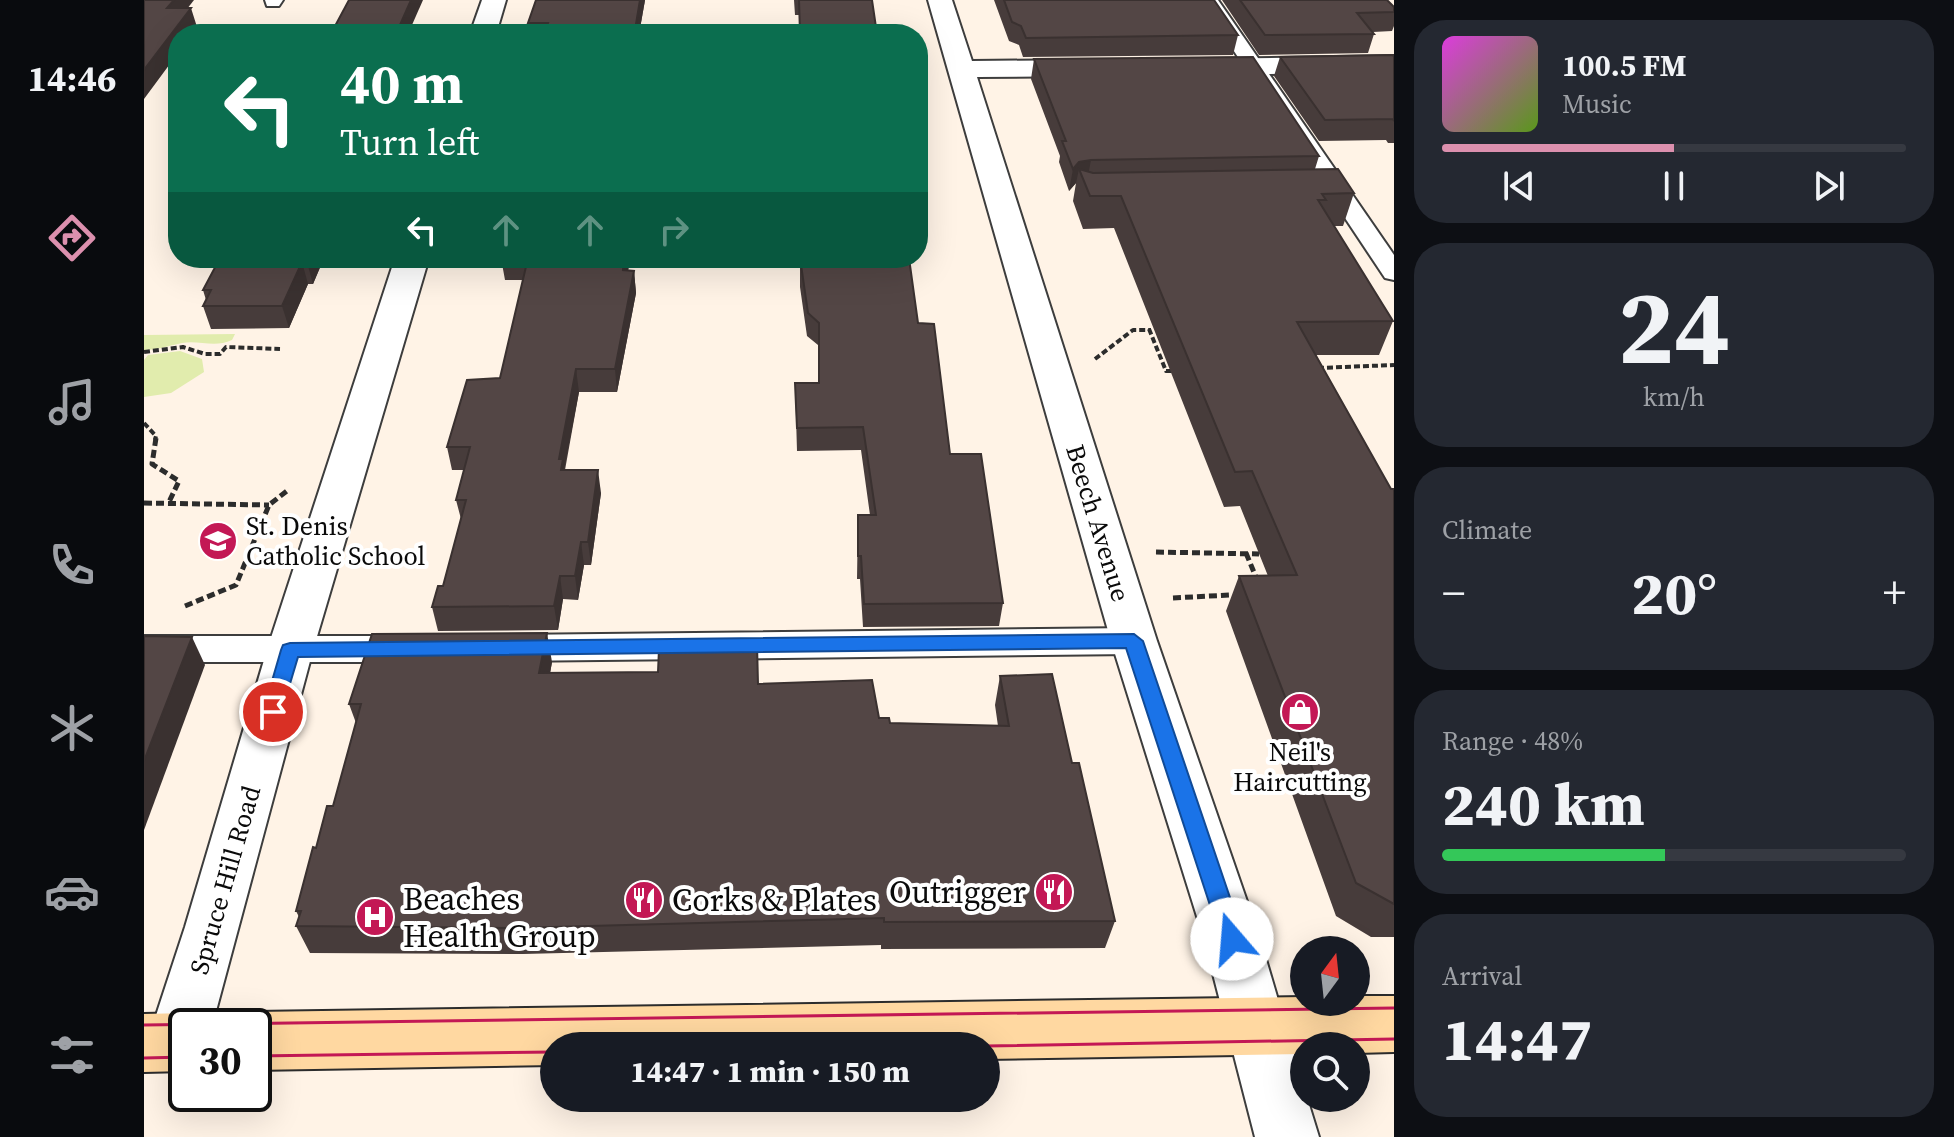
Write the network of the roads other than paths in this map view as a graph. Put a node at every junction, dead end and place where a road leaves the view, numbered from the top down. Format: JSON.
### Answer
{"nodes":[{"id":1,"x":494,"y":0,"type":"edge"},
{"id":2,"x":940,"y":0,"type":"edge"},
{"id":3,"x":1209,"y":0,"type":"edge"},
{"id":4,"x":486,"y":24,"type":"edge"},
{"id":5,"x":1394,"y":64,"type":"edge"},
{"id":6,"x":1253,"y":67,"type":"junction"},
{"id":7,"x":1113,"y":68,"type":"edge"},
{"id":8,"x":1175,"y":68,"type":"edge"},
{"id":9,"x":962,"y":69,"type":"junction"},
{"id":10,"x":1338,"y":189,"type":"junction"},
{"id":11,"x":1307,"y":190,"type":"edge"},
{"id":12,"x":409,"y":268,"type":"edge"},
{"id":13,"x":1394,"y":273,"type":"edge"},
{"id":14,"x":1134,"y":641,"type":"junction"},
{"id":15,"x":144,"y":649,"type":"edge"},
{"id":16,"x":290,"y":650,"type":"junction"},
{"id":17,"x":182,"y":1008,"type":"edge"},
{"id":18,"x":1394,"y":1024,"type":"edge"},
{"id":19,"x":1256,"y":1026,"type":"junction"},
{"id":20,"x":272,"y":1041,"type":"edge"},
{"id":21,"x":1287,"y":1137,"type":"edge"}],
"edges":[{"from":1,"to":4,"type":"street"},
{"from":2,"to":9,"type":"street","name":"Beech Avenue"},
{"from":3,"to":6,"type":"lane"},
{"from":5,"to":6,"type":"street"},
{"from":6,"to":8,"type":"street"},
{"from":6,"to":10,"type":"lane"},
{"from":7,"to":9,"type":"street"},
{"from":9,"to":14,"type":"street","name":"Beech Avenue"},
{"from":10,"to":11,"type":"street"},
{"from":10,"to":13,"type":"lane"},
{"from":12,"to":16,"type":"street","name":"Spruce Hill Road"},
{"from":14,"to":16,"type":"lane"},
{"from":14,"to":19,"type":"street","name":"Beech Avenue"},
{"from":15,"to":16,"type":"lane"},
{"from":16,"to":17,"type":"street","name":"Spruce Hill Road"},
{"from":18,"to":19,"type":"main road"},
{"from":19,"to":20,"type":"main road"},
{"from":19,"to":21,"type":"street","name":"Beech Avenue"}]}
